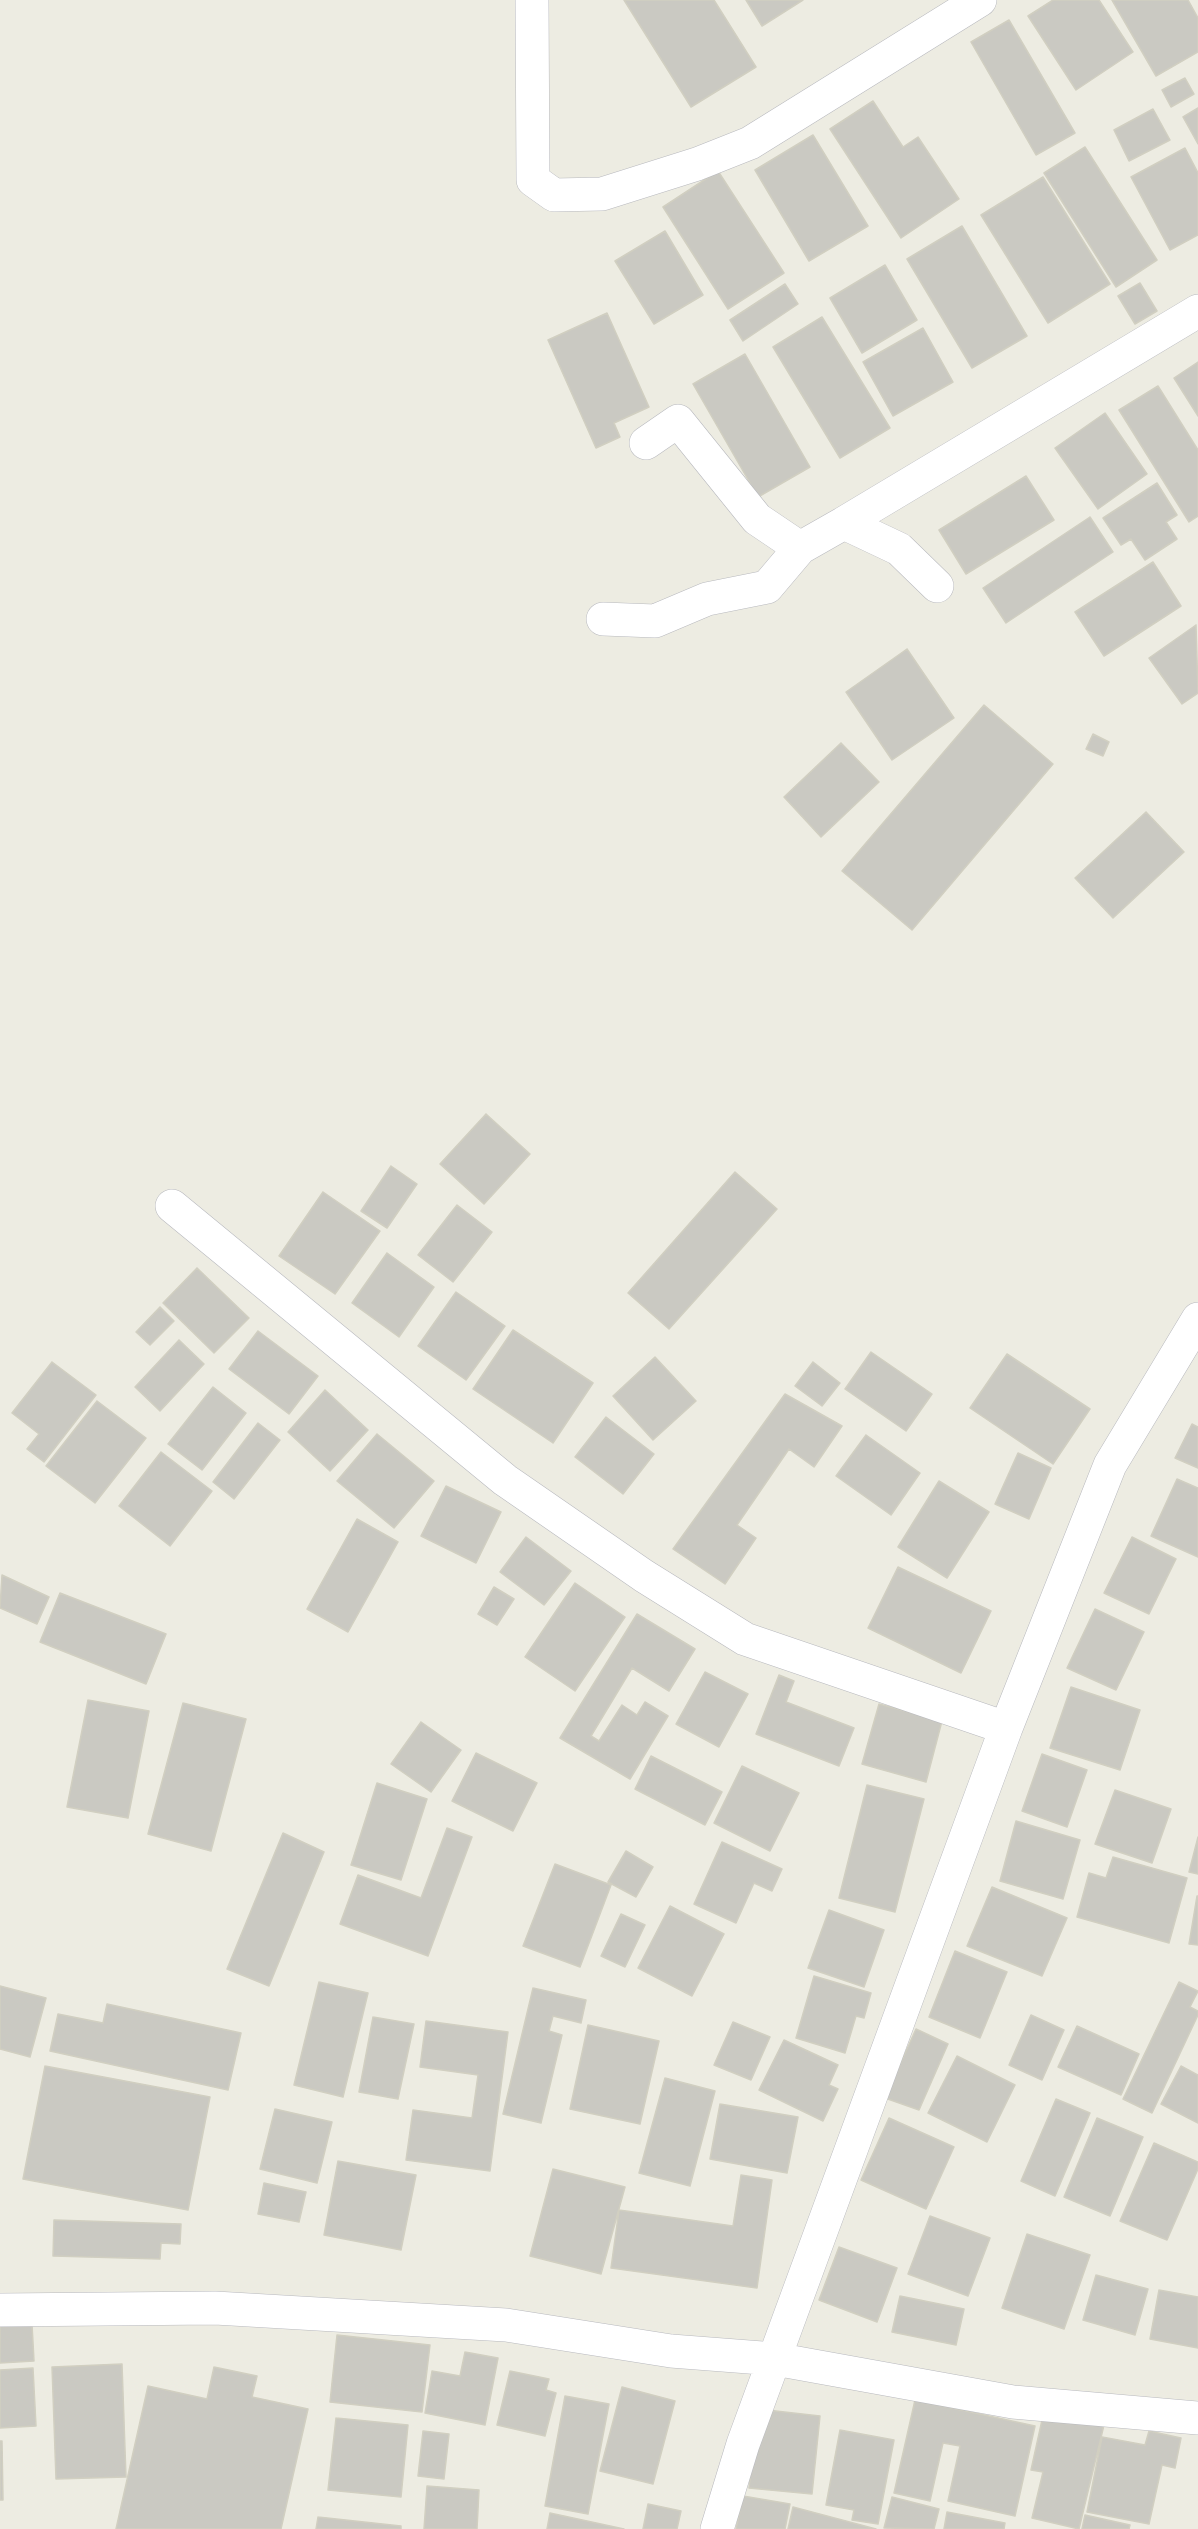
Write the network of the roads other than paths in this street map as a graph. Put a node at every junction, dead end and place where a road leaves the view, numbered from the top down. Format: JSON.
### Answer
{"nodes":[{"id":1,"x":532,"y":0,"type":"edge"},
{"id":2,"x":980,"y":0,"type":"edge"},
{"id":3,"x":1198,"y":311,"type":"edge"},
{"id":4,"x":646,"y":444,"type":"dead end"},
{"id":5,"x":844,"y":523,"type":"junction"},
{"id":6,"x":800,"y":548,"type":"junction"},
{"id":7,"x":937,"y":586,"type":"dead end"},
{"id":8,"x":603,"y":619,"type":"dead end"},
{"id":9,"x":172,"y":1206,"type":"dead end"},
{"id":10,"x":1198,"y":1319,"type":"edge"},
{"id":11,"x":1006,"y":1728,"type":"junction"},
{"id":12,"x":0,"y":2310,"type":"edge"},
{"id":13,"x":775,"y":2359,"type":"junction"},
{"id":14,"x":1198,"y":2418,"type":"edge"},
{"id":15,"x":717,"y":2529,"type":"edge"}],
"edges":[{"from":1,"to":2,"type":"street"},
{"from":3,"to":5,"type":"street"},
{"from":4,"to":6,"type":"street"},
{"from":5,"to":6,"type":"street"},
{"from":5,"to":7,"type":"street"},
{"from":6,"to":8,"type":"street"},
{"from":9,"to":11,"type":"street"},
{"from":10,"to":11,"type":"street"},
{"from":11,"to":13,"type":"street"},
{"from":12,"to":13,"type":"street"},
{"from":13,"to":14,"type":"street"},
{"from":13,"to":15,"type":"street"}]}
